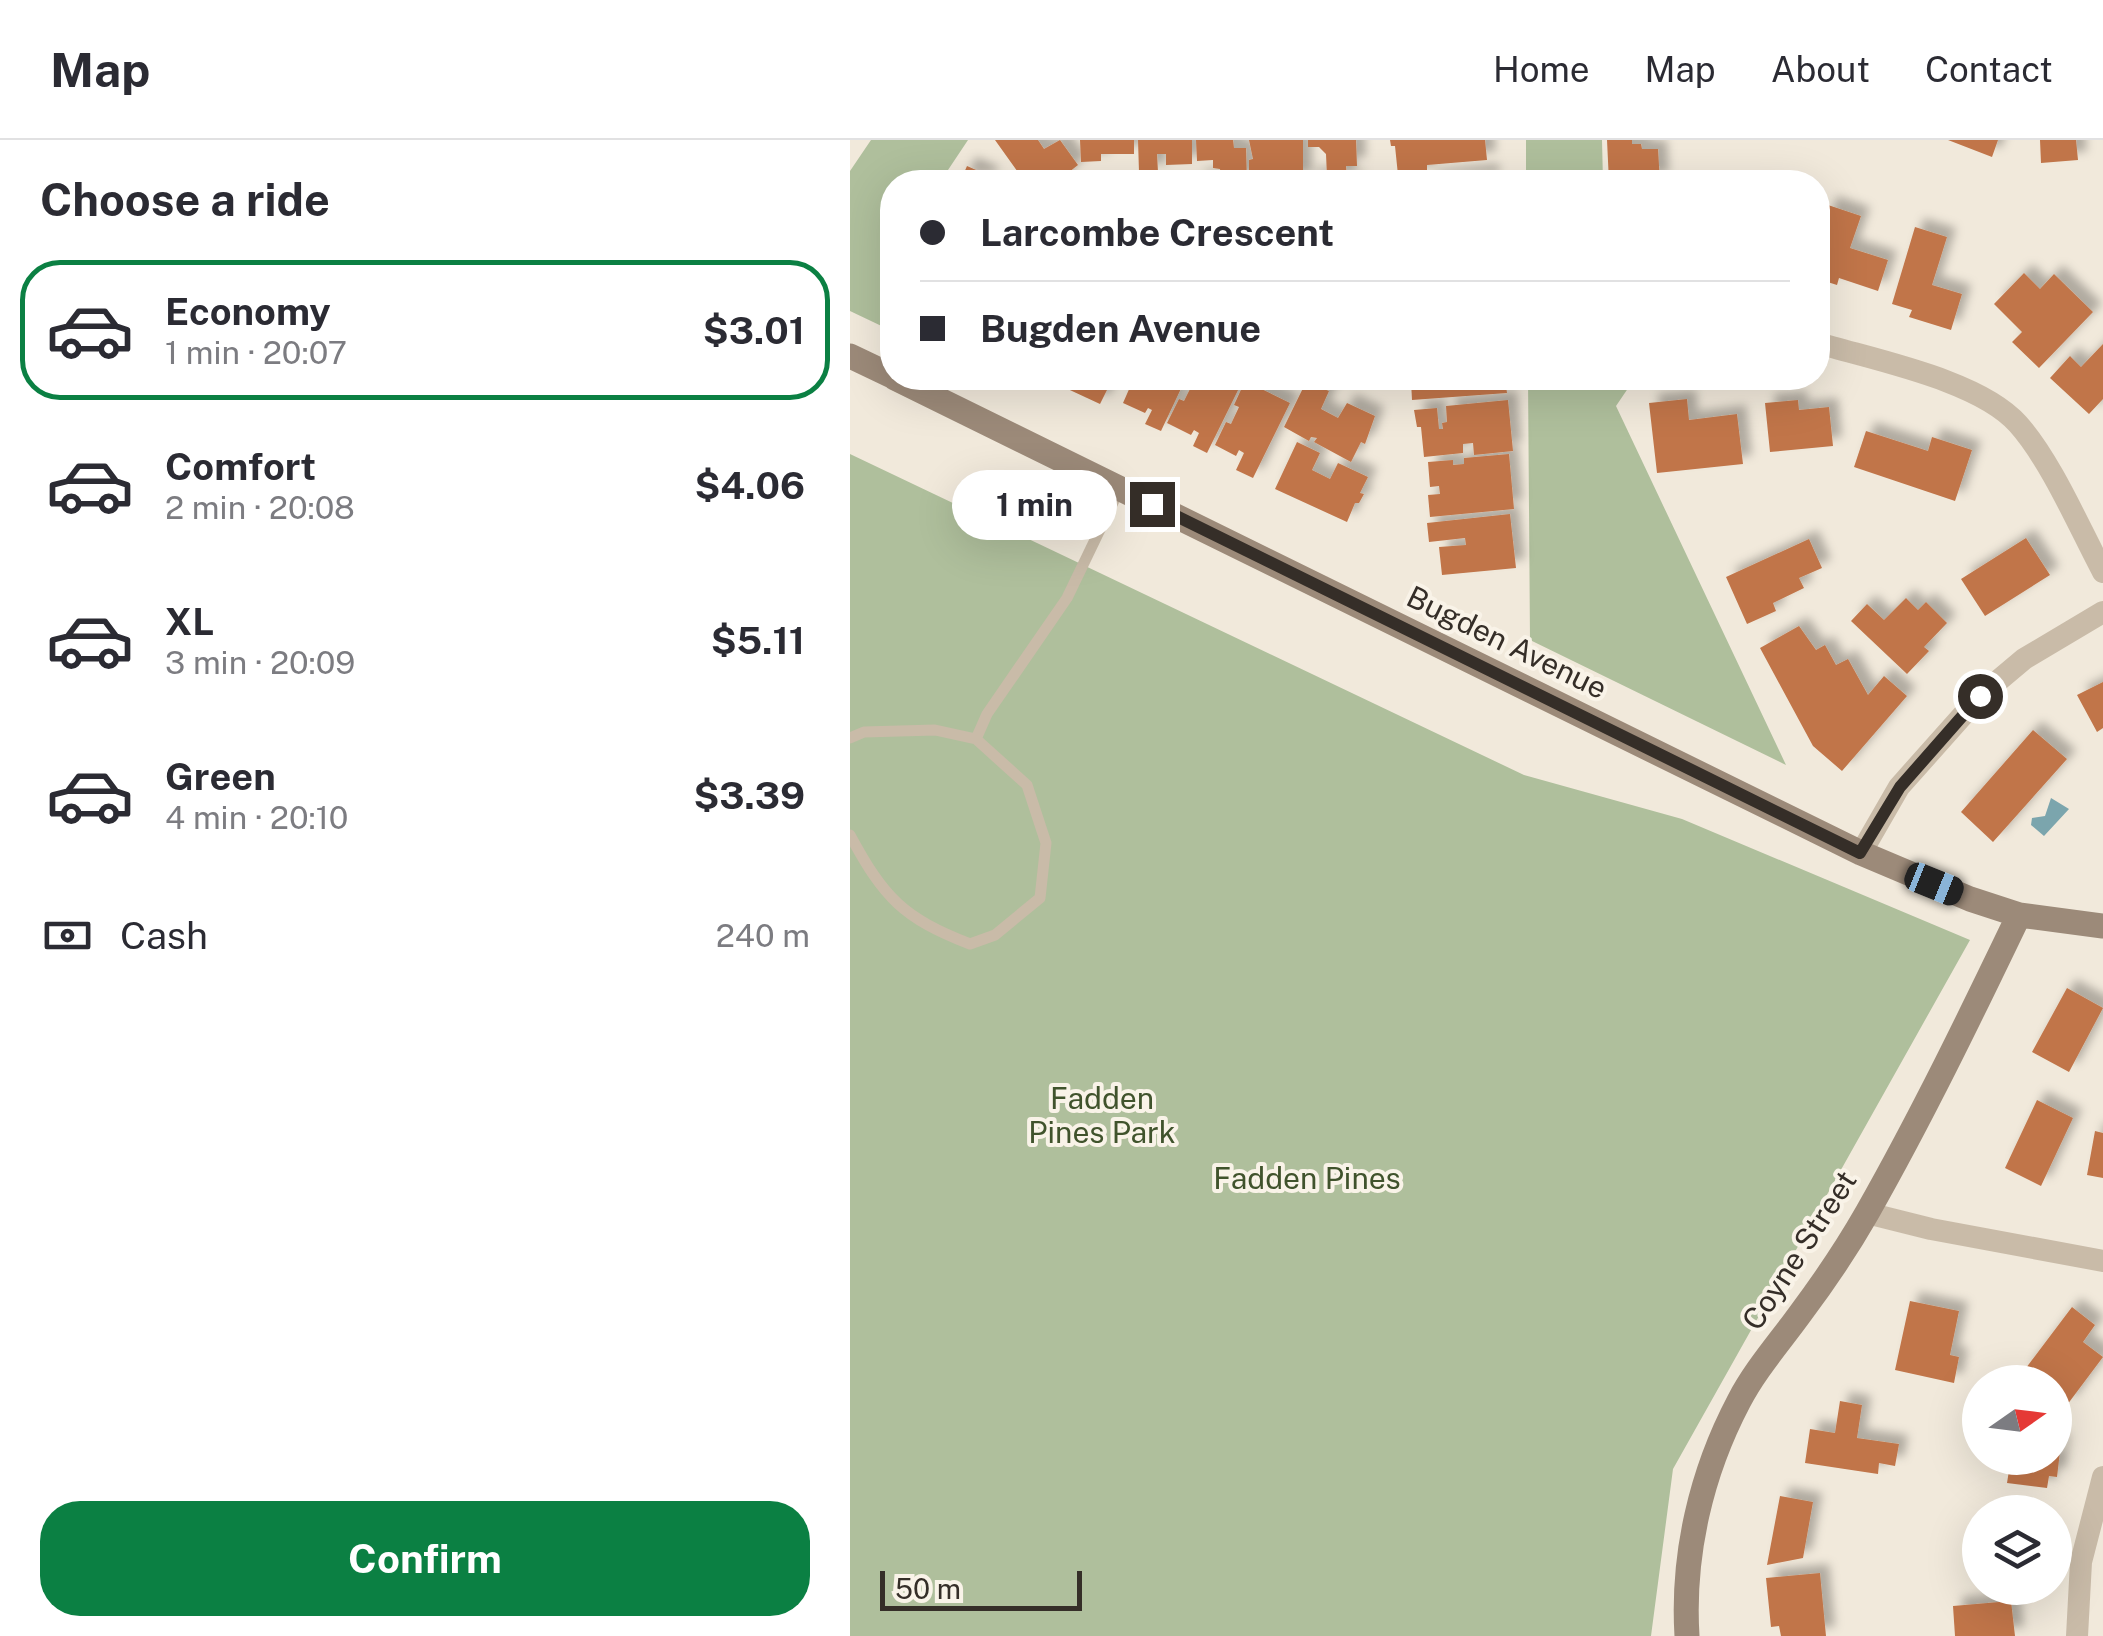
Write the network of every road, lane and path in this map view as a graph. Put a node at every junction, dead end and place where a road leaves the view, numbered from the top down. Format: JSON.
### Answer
{"nodes":[{"id":1,"x":1830,"y":347,"type":"edge"},
{"id":2,"x":850,"y":356,"type":"edge"},
{"id":3,"x":880,"y":370,"type":"edge"},
{"id":4,"x":920,"y":390,"type":"edge"},
{"id":5,"x":1120,"y":488,"type":"junction"},
{"id":6,"x":2103,"y":572,"type":"edge"},
{"id":7,"x":2103,"y":612,"type":"edge"},
{"id":8,"x":850,"y":738,"type":"edge"},
{"id":9,"x":976,"y":739,"type":"junction"},
{"id":10,"x":850,"y":835,"type":"edge"},
{"id":11,"x":1860,"y":853,"type":"junction"},
{"id":12,"x":2019,"y":915,"type":"junction"},
{"id":13,"x":2103,"y":926,"type":"edge"},
{"id":14,"x":1867,"y":1213,"type":"junction"},
{"id":15,"x":2103,"y":1261,"type":"edge"},
{"id":16,"x":2103,"y":1476,"type":"edge"},
{"id":17,"x":1687,"y":1636,"type":"edge"},
{"id":18,"x":2077,"y":1636,"type":"edge"}],
"edges":[{"from":1,"to":6,"type":"street"},
{"from":2,"to":3,"type":"street","name":"Bugden Avenue"},
{"from":4,"to":5,"type":"street","name":"Bugden Avenue"},
{"from":5,"to":9,"type":"lane"},
{"from":5,"to":11,"type":"street","name":"Bugden Avenue"},
{"from":7,"to":11,"type":"street"},
{"from":8,"to":9,"type":"lane"},
{"from":9,"to":10,"type":"lane"},
{"from":11,"to":12,"type":"street","name":"Bugden Avenue"},
{"from":12,"to":13,"type":"street","name":"Bugden Avenue"},
{"from":12,"to":14,"type":"street","name":"Coyne Street"},
{"from":14,"to":15,"type":"street"},
{"from":14,"to":17,"type":"street","name":"Coyne Street"},
{"from":16,"to":18,"type":"street"}]}
